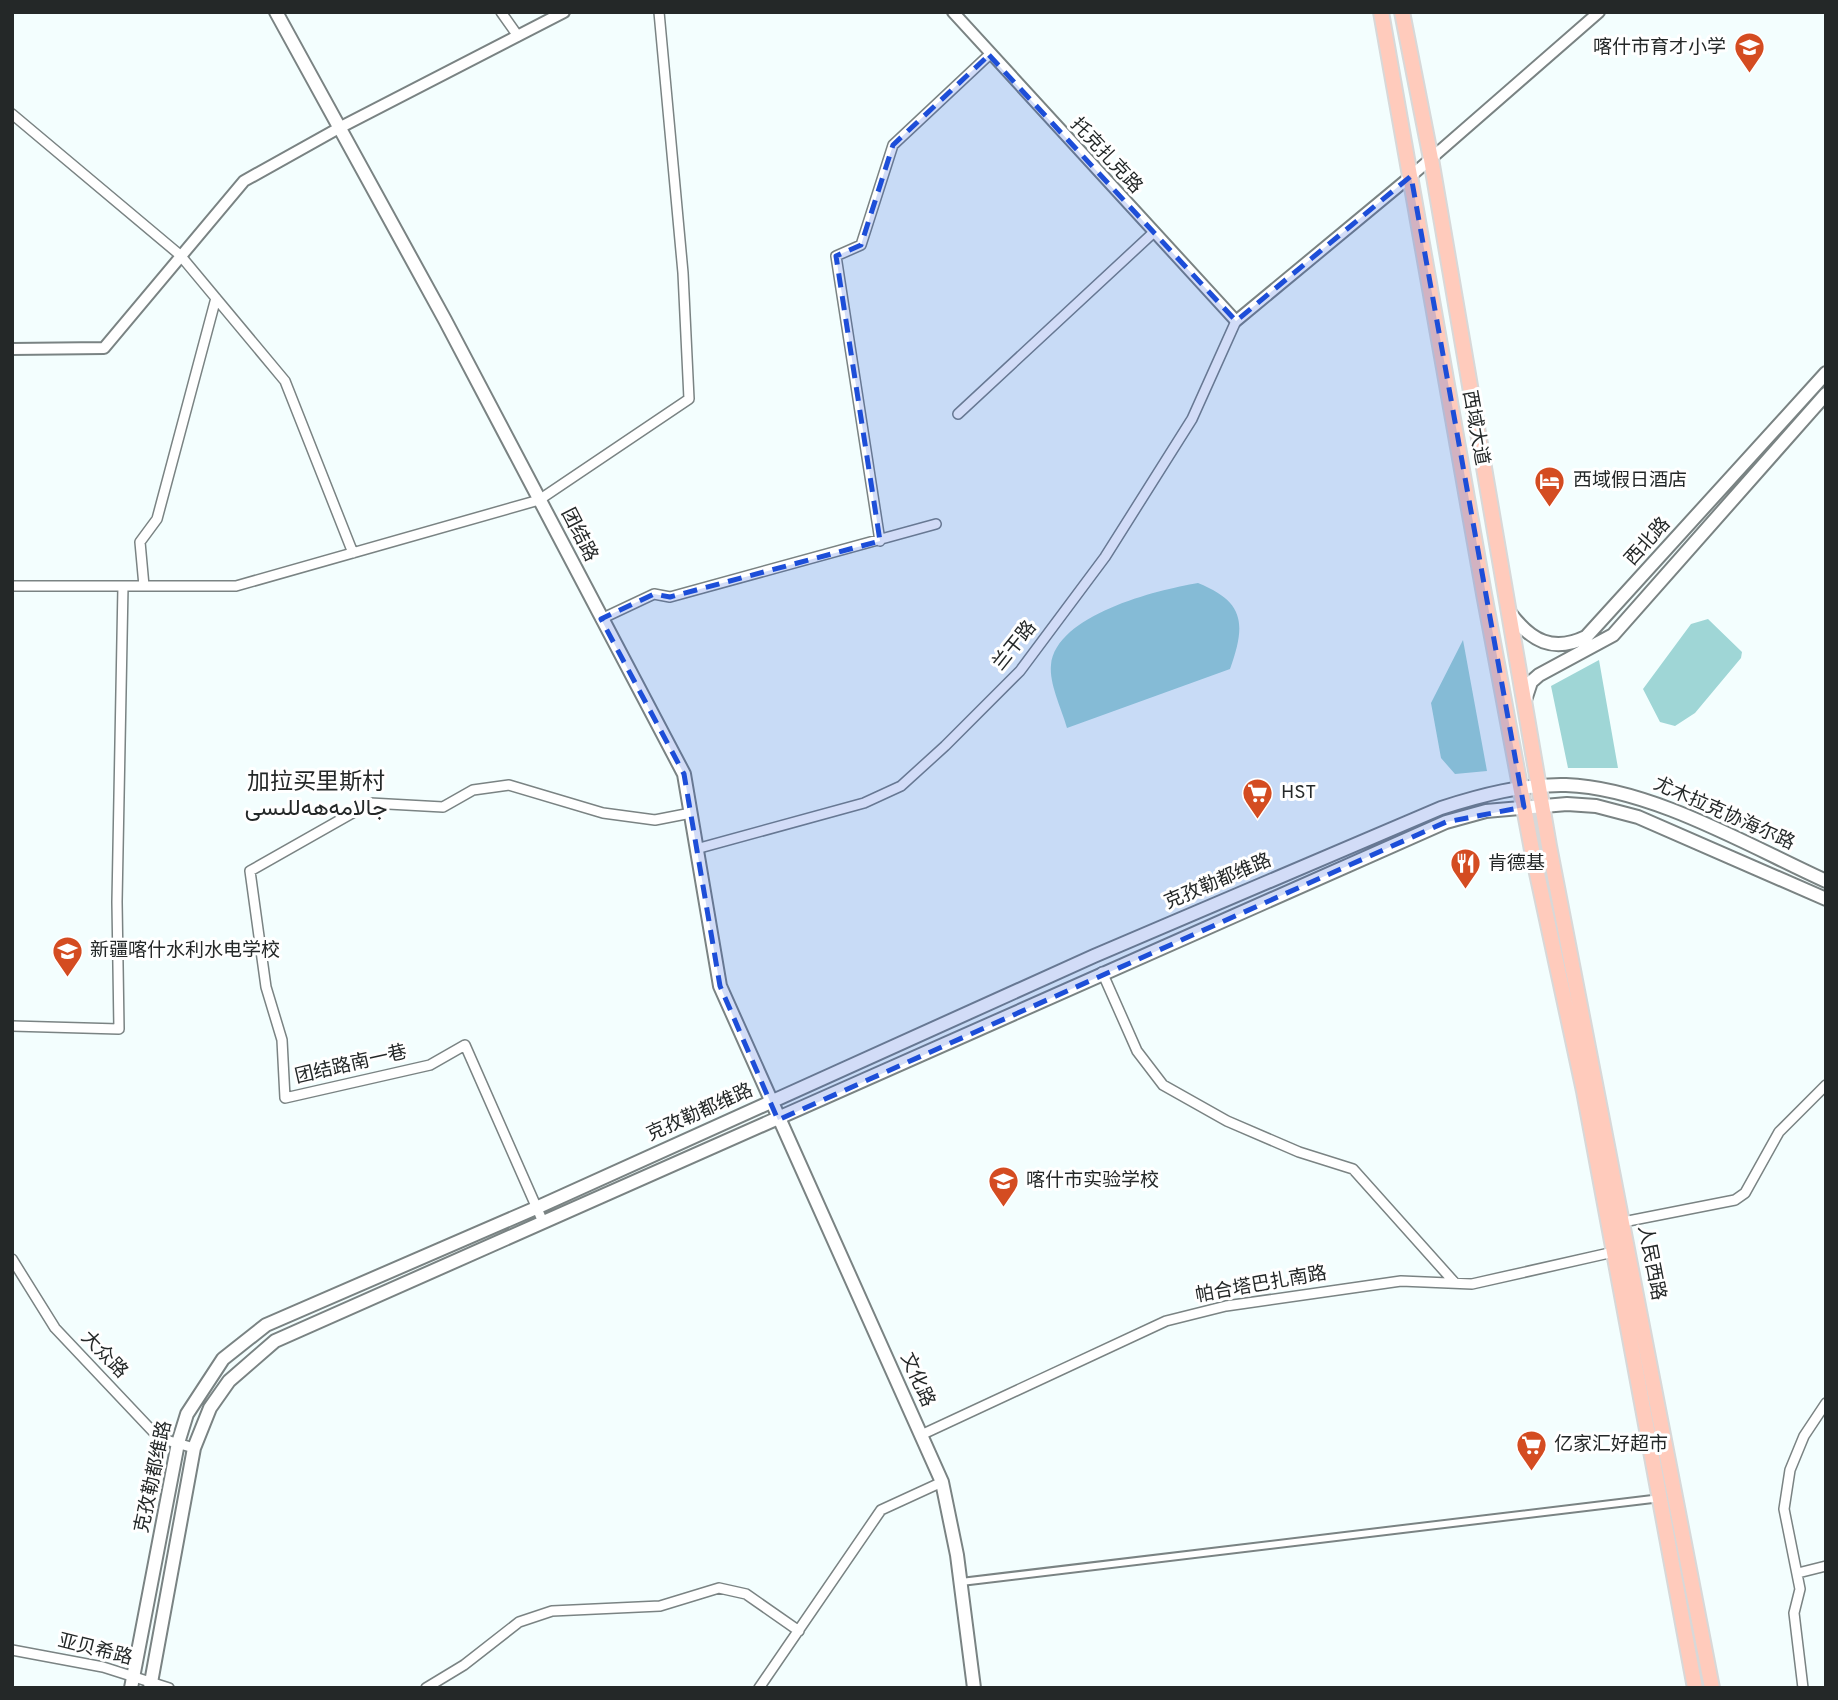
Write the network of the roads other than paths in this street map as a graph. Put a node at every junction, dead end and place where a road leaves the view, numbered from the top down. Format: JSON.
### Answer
{"nodes":[{"id":1,"x":276,"y":12,"type":"edge"},
{"id":2,"x":501,"y":12,"type":"edge"},
{"id":3,"x":564,"y":12,"type":"edge"},
{"id":4,"x":659,"y":12,"type":"edge"},
{"id":5,"x":953,"y":12,"type":"edge"},
{"id":6,"x":1381,"y":12,"type":"edge"},
{"id":7,"x":1402,"y":12,"type":"edge"},
{"id":8,"x":1599,"y":12,"type":"edge"},
{"id":9,"x":518,"y":36,"type":"junction"},
{"id":10,"x":989,"y":55,"type":"junction"},
{"id":11,"x":12,"y":114,"type":"edge"},
{"id":12,"x":339,"y":128,"type":"junction"},
{"id":13,"x":1430,"y":159,"type":"junction"},
{"id":14,"x":1411,"y":176,"type":"junction"},
{"id":15,"x":1153,"y":233,"type":"junction"},
{"id":16,"x":180,"y":255,"type":"junction"},
{"id":17,"x":216,"y":298,"type":"junction"},
{"id":18,"x":1236,"y":321,"type":"junction"},
{"id":19,"x":12,"y":349,"type":"edge"},
{"id":20,"x":1826,"y":373,"type":"edge"},
{"id":21,"x":1826,"y":394,"type":"edge"},
{"id":22,"x":958,"y":414,"type":"dead end"},
{"id":23,"x":539,"y":500,"type":"junction"},
{"id":24,"x":936,"y":524,"type":"dead end"},
{"id":25,"x":880,"y":541,"type":"junction"},
{"id":26,"x":353,"y":553,"type":"junction"},
{"id":27,"x":12,"y":586,"type":"edge"},
{"id":28,"x":124,"y":586,"type":"junction"},
{"id":29,"x":144,"y":586,"type":"junction"},
{"id":30,"x":1510,"y":613,"type":"junction"},
{"id":31,"x":601,"y":619,"type":"junction"},
{"id":32,"x":1525,"y":700,"type":"junction"},
{"id":33,"x":1539,"y":787,"type":"junction"},
{"id":34,"x":1520,"y":789,"type":"junction"},
{"id":35,"x":1543,"y":806,"type":"junction"},
{"id":36,"x":1524,"y":807,"type":"junction"},
{"id":37,"x":691,"y":813,"type":"junction"},
{"id":38,"x":1549,"y":846,"type":"joint"},
{"id":39,"x":696,"y":849,"type":"junction"},
{"id":40,"x":1532,"y":850,"type":"joint"},
{"id":41,"x":1826,"y":881,"type":"edge"},
{"id":42,"x":1826,"y":899,"type":"edge"},
{"id":43,"x":1102,"y":972,"type":"junction"},
{"id":44,"x":12,"y":1026,"type":"edge"},
{"id":45,"x":1826,"y":1085,"type":"edge"},
{"id":46,"x":770,"y":1103,"type":"junction"},
{"id":47,"x":778,"y":1120,"type":"junction"},
{"id":48,"x":536,"y":1208,"type":"junction"},
{"id":49,"x":543,"y":1222,"type":"junction"},
{"id":50,"x":1616,"y":1223,"type":"junction"},
{"id":51,"x":1621,"y":1250,"type":"junction"},
{"id":52,"x":12,"y":1259,"type":"edge"},
{"id":53,"x":1455,"y":1283,"type":"junction"},
{"id":54,"x":1826,"y":1403,"type":"edge"},
{"id":55,"x":921,"y":1435,"type":"junction"},
{"id":56,"x":178,"y":1443,"type":"junction"},
{"id":57,"x":194,"y":1448,"type":"junction"},
{"id":58,"x":942,"y":1482,"type":"junction"},
{"id":59,"x":1661,"y":1497,"type":"junction"},
{"id":60,"x":1826,"y":1566,"type":"edge"},
{"id":61,"x":1798,"y":1573,"type":"junction"},
{"id":62,"x":961,"y":1582,"type":"junction"},
{"id":63,"x":799,"y":1631,"type":"junction"},
{"id":64,"x":12,"y":1650,"type":"edge"},
{"id":65,"x":132,"y":1682,"type":"edge"},
{"id":66,"x":150,"y":1686,"type":"edge"},
{"id":67,"x":169,"y":1688,"type":"edge"},
{"id":68,"x":426,"y":1688,"type":"edge"},
{"id":69,"x":759,"y":1688,"type":"edge"},
{"id":70,"x":974,"y":1688,"type":"edge"},
{"id":71,"x":1695,"y":1688,"type":"edge"},
{"id":72,"x":1712,"y":1688,"type":"edge"},
{"id":73,"x":1802,"y":1688,"type":"edge"}],
"edges":[{"from":1,"to":12,"type":"main road","name":"团结路"},
{"from":2,"to":9,"type":"street"},
{"from":3,"to":9,"type":"street"},
{"from":4,"to":23,"type":"street"},
{"from":5,"to":10,"type":"street","name":"托克扎克路"},
{"from":6,"to":14,"type":"main road","name":"西域大道"},
{"from":7,"to":13,"type":"main road","name":"西域大道"},
{"from":8,"to":13,"type":"street"},
{"from":9,"to":12,"type":"street"},
{"from":10,"to":15,"type":"street","name":"托克扎克路"},
{"from":10,"to":25,"type":"street"},
{"from":11,"to":16,"type":"street"},
{"from":12,"to":16,"type":"street"},
{"from":12,"to":23,"type":"main road","name":"团结路"},
{"from":13,"to":14,"type":"street"},
{"from":13,"to":30,"type":"main road","name":"西域大道"},
{"from":14,"to":18,"type":"street"},
{"from":14,"to":34,"type":"main road","name":"西域大道"},
{"from":15,"to":18,"type":"street","name":"托克扎克路"},
{"from":15,"to":22,"type":"street"},
{"from":16,"to":17,"type":"street"},
{"from":16,"to":19,"type":"street"},
{"from":17,"to":26,"type":"street"},
{"from":17,"to":29,"type":"street"},
{"from":18,"to":39,"type":"street","name":"兰干路"},
{"from":20,"to":30,"type":"main road","name":"西北路"},
{"from":21,"to":32,"type":"main road","name":"西北路"},
{"from":23,"to":26,"type":"street"},
{"from":23,"to":31,"type":"main road","name":"团结路"},
{"from":24,"to":25,"type":"street"},
{"from":25,"to":31,"type":"street"},
{"from":26,"to":29,"type":"street"},
{"from":27,"to":28,"type":"street"},
{"from":28,"to":29,"type":"street"},
{"from":28,"to":44,"type":"street"},
{"from":30,"to":32,"type":"main road","name":"西域大道"},
{"from":31,"to":37,"type":"main road","name":"团结路"},
{"from":32,"to":33,"type":"main road","name":"西域大道"},
{"from":33,"to":34,"type":"main road","name":"尤木拉克协海尔路"},
{"from":33,"to":35,"type":"main road","name":"西域大道"},
{"from":33,"to":41,"type":"main road","name":"尤木拉克协海尔路"},
{"from":34,"to":36,"type":"main road","name":"西域大道"},
{"from":34,"to":46,"type":"main road","name":"克孜勒都维路"},
{"from":35,"to":36,"type":"main road","name":"尤木拉克协海尔路"},
{"from":35,"to":38,"type":"main road","name":"西域大道"},
{"from":35,"to":42,"type":"main road","name":"尤木拉克协海尔路"},
{"from":36,"to":40,"type":"main road","name":"西域大道"},
{"from":36,"to":43,"type":"main road","name":"克孜勒都维路"},
{"from":37,"to":39,"type":"main road","name":"团结路"},
{"from":37,"to":48,"type":"street","name":"团结路南一巷"},
{"from":38,"to":50,"type":"main road","name":"人民西路"},
{"from":39,"to":46,"type":"main road","name":"团结路"},
{"from":40,"to":50,"type":"main road","name":"人民西路"},
{"from":43,"to":47,"type":"main road","name":"克孜勒都维路"},
{"from":43,"to":53,"type":"street"},
{"from":45,"to":50,"type":"street"},
{"from":46,"to":47,"type":"main road","name":"文化路"},
{"from":46,"to":48,"type":"main road","name":"克孜勒都维路"},
{"from":47,"to":49,"type":"main road","name":"克孜勒都维路"},
{"from":47,"to":55,"type":"main road","name":"文化路"},
{"from":48,"to":49,"type":"street","name":"团结路南一巷"},
{"from":48,"to":56,"type":"main road","name":"克孜勒都维路"},
{"from":49,"to":57,"type":"main road","name":"克孜勒都维路"},
{"from":50,"to":51,"type":"main road","name":"人民西路"},
{"from":51,"to":53,"type":"street","name":"帕合塔巴扎南路"},
{"from":51,"to":59,"type":"main road","name":"人民西路"},
{"from":51,"to":72,"type":"main road","name":"人民西路"},
{"from":52,"to":56,"type":"street","name":"大众路"},
{"from":53,"to":55,"type":"street","name":"帕合塔巴扎南路"},
{"from":54,"to":61,"type":"street"},
{"from":55,"to":58,"type":"main road","name":"文化路"},
{"from":56,"to":57,"type":"street","name":"大众路"},
{"from":56,"to":65,"type":"main road","name":"克孜勒都维路"},
{"from":57,"to":66,"type":"main road","name":"克孜勒都维路"},
{"from":58,"to":62,"type":"main road","name":"文化路"},
{"from":58,"to":63,"type":"street"},
{"from":59,"to":62,"type":"street"},
{"from":59,"to":71,"type":"main road","name":"人民西路"},
{"from":60,"to":61,"type":"street"},
{"from":61,"to":73,"type":"street"},
{"from":62,"to":70,"type":"main road","name":"文化路"},
{"from":63,"to":68,"type":"street"},
{"from":63,"to":69,"type":"street"},
{"from":64,"to":65,"type":"street","name":"亚贝希路"},
{"from":65,"to":66,"type":"street","name":"亚贝希路"},
{"from":66,"to":67,"type":"street","name":"亚贝希路"}]}
